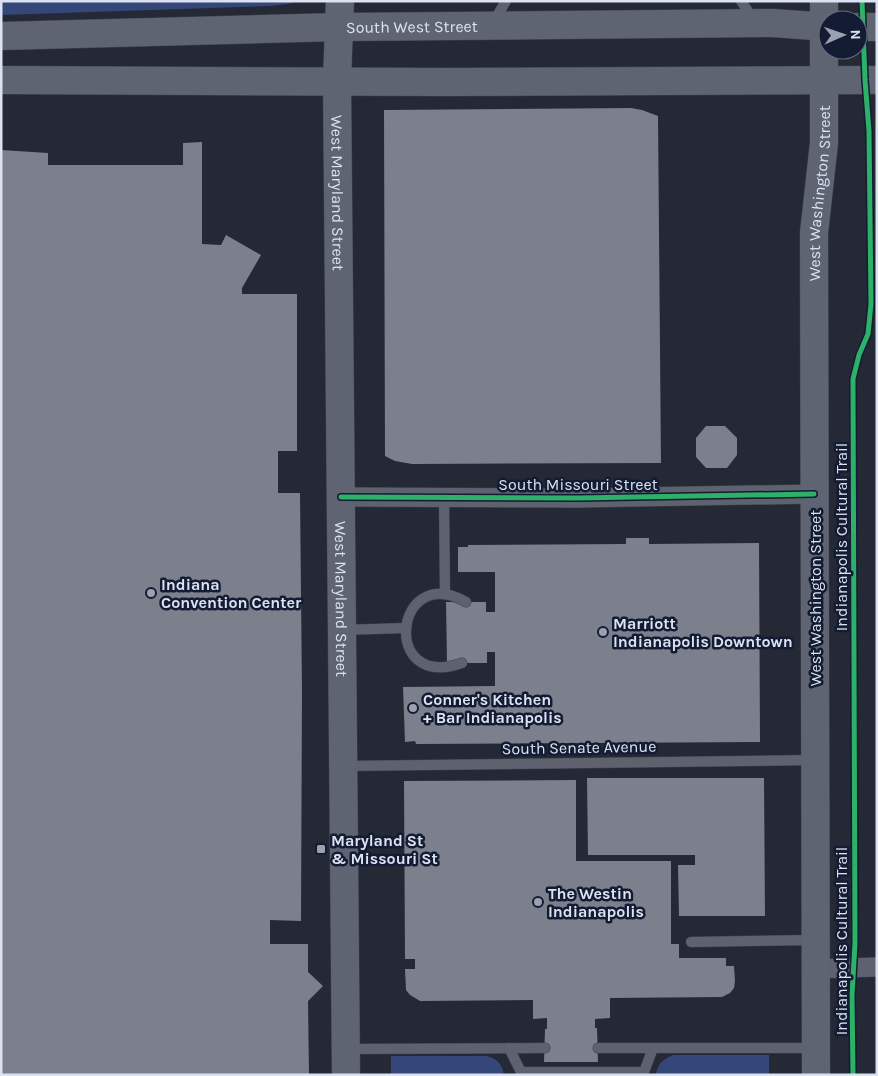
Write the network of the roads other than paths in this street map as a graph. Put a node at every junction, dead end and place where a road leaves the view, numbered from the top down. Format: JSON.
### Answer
{"nodes":[{"id":1,"x":506,"y":1,"type":"edge"},
{"id":2,"x":748,"y":12,"type":"edge"},
{"id":3,"x":340,"y":14,"type":"edge"},
{"id":4,"x":818,"y":20,"type":"edge"},
{"id":5,"x":491,"y":26,"type":"junction"},
{"id":6,"x":1,"y":36,"type":"edge"},
{"id":7,"x":824,"y":60,"type":"edge"},
{"id":8,"x":1,"y":80,"type":"edge"},
{"id":9,"x":337,"y":80,"type":"junction"},
{"id":10,"x":824,"y":80,"type":"junction"},
{"id":11,"x":877,"y":80,"type":"edge"},
{"id":12,"x":814,"y":494,"type":"junction"},
{"id":13,"x":342,"y":497,"type":"junction"},
{"id":14,"x":444,"y":498,"type":"junction"},
{"id":15,"x":445,"y":594,"type":"junction"},
{"id":16,"x":466,"y":602,"type":"dead end"},
{"id":17,"x":405,"y":628,"type":"junction"},
{"id":18,"x":342,"y":630,"type":"junction"},
{"id":19,"x":462,"y":663,"type":"dead end"},
{"id":20,"x":815,"y":760,"type":"junction"},
{"id":21,"x":343,"y":766,"type":"junction"},
{"id":22,"x":816,"y":940,"type":"junction"},
{"id":23,"x":690,"y":942,"type":"dead end"},
{"id":24,"x":877,"y":967,"type":"edge"},
{"id":25,"x":816,"y":969,"type":"junction"},
{"id":26,"x":509,"y":1048,"type":"junction"},
{"id":27,"x":545,"y":1048,"type":"dead end"},
{"id":28,"x":598,"y":1048,"type":"dead end"},
{"id":29,"x":654,"y":1048,"type":"junction"},
{"id":30,"x":816,"y":1048,"type":"junction"},
{"id":31,"x":346,"y":1062,"type":"edge"},
{"id":32,"x":816,"y":1075,"type":"edge"}],
"edges":[{"from":1,"to":5,"type":"lane"},
{"from":2,"to":4,"type":"main road","name":"South West Street"},
{"from":2,"to":5,"type":"main road","name":"South West Street"},
{"from":3,"to":5,"type":"main road","name":"South West Street"},
{"from":3,"to":6,"type":"main road","name":"South West Street"},
{"from":3,"to":9,"type":"main road","name":"West Maryland Street"},
{"from":7,"to":10,"type":"main road","name":"West Washington Street"},
{"from":8,"to":9,"type":"main road"},
{"from":9,"to":10,"type":"main road"},
{"from":9,"to":13,"type":"main road","name":"West Maryland Street"},
{"from":10,"to":11,"type":"main road"},
{"from":10,"to":12,"type":"main road","name":"West Washington Street"},
{"from":12,"to":14,"type":"street","name":"South Missouri Street"},
{"from":12,"to":20,"type":"main road","name":"West Washington Street"},
{"from":13,"to":14,"type":"street","name":"South Missouri Street"},
{"from":13,"to":18,"type":"main road","name":"West Maryland Street"},
{"from":14,"to":15,"type":"lane"},
{"from":15,"to":16,"type":"lane"},
{"from":15,"to":17,"type":"lane"},
{"from":17,"to":18,"type":"lane"},
{"from":17,"to":19,"type":"lane"},
{"from":18,"to":21,"type":"main road","name":"West Maryland Street"},
{"from":20,"to":21,"type":"lane","name":"South Senate Avenue"},
{"from":20,"to":22,"type":"main road","name":"West Washington Street"},
{"from":21,"to":31,"type":"main road","name":"West Maryland Street"},
{"from":22,"to":23,"type":"lane"},
{"from":22,"to":25,"type":"main road","name":"West Washington Street"},
{"from":24,"to":25,"type":"street"},
{"from":25,"to":30,"type":"main road","name":"West Washington Street"},
{"from":26,"to":27,"type":"lane"},
{"from":26,"to":29,"type":"lane"},
{"from":26,"to":31,"type":"lane"},
{"from":28,"to":29,"type":"lane"},
{"from":29,"to":30,"type":"lane"},
{"from":30,"to":32,"type":"main road","name":"West Washington Street"}]}
